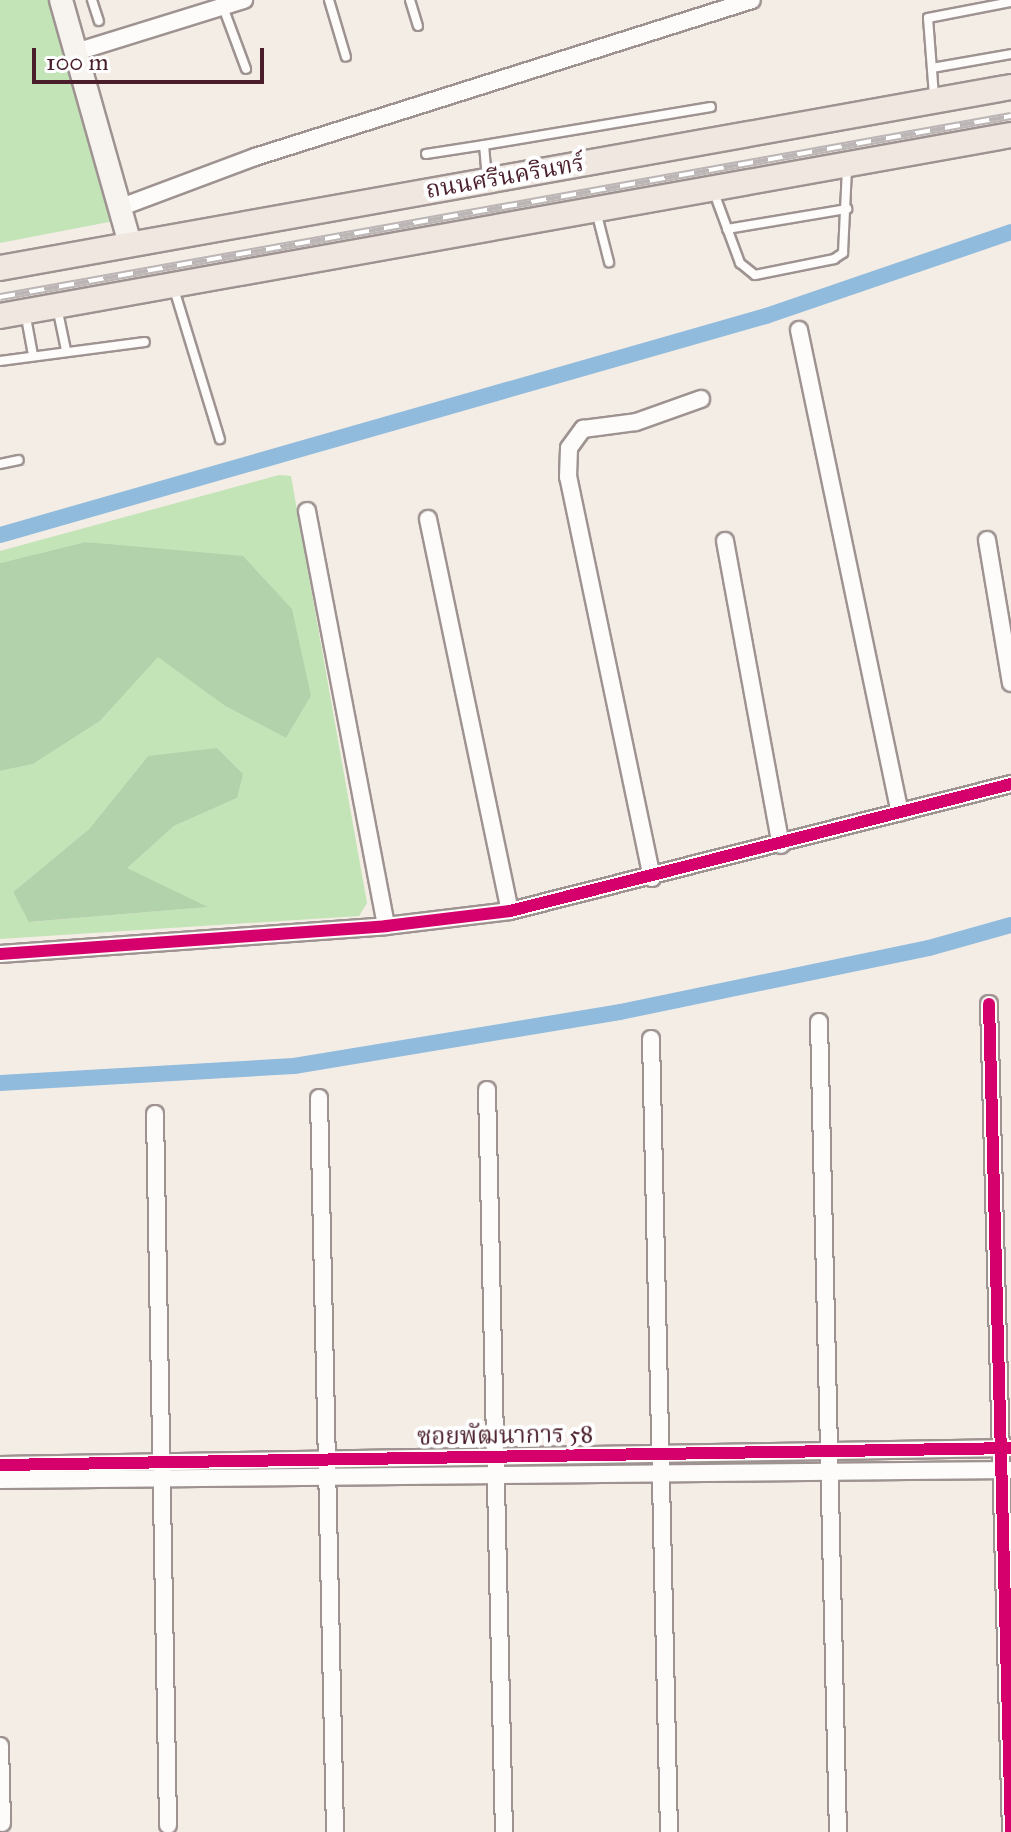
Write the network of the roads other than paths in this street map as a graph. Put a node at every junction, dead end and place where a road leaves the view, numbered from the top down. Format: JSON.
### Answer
{"nodes":[{"id":1,"x":61,"y":0,"type":"edge"},
{"id":2,"x":92,"y":0,"type":"edge"},
{"id":3,"x":244,"y":0,"type":"edge"},
{"id":4,"x":329,"y":0,"type":"edge"},
{"id":5,"x":410,"y":0,"type":"edge"},
{"id":6,"x":752,"y":0,"type":"edge"},
{"id":7,"x":967,"y":0,"type":"edge"},
{"id":8,"x":1011,"y":2,"type":"edge"},
{"id":9,"x":223,"y":6,"type":"junction"},
{"id":10,"x":970,"y":10,"type":"junction"},
{"id":11,"x":99,"y":21,"type":"dead end"},
{"id":12,"x":418,"y":26,"type":"dead end"},
{"id":13,"x":76,"y":52,"type":"junction"},
{"id":14,"x":1011,"y":54,"type":"edge"},
{"id":15,"x":346,"y":57,"type":"dead end"},
{"id":16,"x":932,"y":68,"type":"junction"},
{"id":17,"x":246,"y":69,"type":"dead end"},
{"id":18,"x":1011,"y":87,"type":"edge"},
{"id":19,"x":935,"y":101,"type":"junction"},
{"id":20,"x":711,"y":107,"type":"dead end"},
{"id":21,"x":1011,"y":135,"type":"edge"},
{"id":22,"x":484,"y":145,"type":"junction"},
{"id":23,"x":426,"y":154,"type":"dead end"},
{"id":24,"x":847,"y":165,"type":"junction"},
{"id":25,"x":487,"y":180,"type":"junction"},
{"id":26,"x":712,"y":190,"type":"junction"},
{"id":27,"x":119,"y":208,"type":"junction"},
{"id":28,"x":847,"y":209,"type":"junction"},
{"id":29,"x":596,"y":210,"type":"junction"},
{"id":30,"x":727,"y":229,"type":"junction"},
{"id":31,"x":130,"y":244,"type":"junction"},
{"id":32,"x":609,"y":262,"type":"dead end"},
{"id":33,"x":0,"y":268,"type":"edge"},
{"id":34,"x":172,"y":284,"type":"junction"},
{"id":35,"x":57,"y":305,"type":"junction"},
{"id":36,"x":25,"y":311,"type":"junction"},
{"id":37,"x":0,"y":316,"type":"edge"},
{"id":38,"x":799,"y":330,"type":"dead end"},
{"id":39,"x":145,"y":342,"type":"dead end"},
{"id":40,"x":66,"y":350,"type":"junction"},
{"id":41,"x":33,"y":355,"type":"junction"},
{"id":42,"x":0,"y":361,"type":"edge"},
{"id":43,"x":701,"y":399,"type":"dead end"},
{"id":44,"x":220,"y":439,"type":"dead end"},
{"id":45,"x":19,"y":460,"type":"dead end"},
{"id":46,"x":0,"y":464,"type":"edge"},
{"id":47,"x":307,"y":511,"type":"dead end"},
{"id":48,"x":428,"y":519,"type":"dead end"},
{"id":49,"x":987,"y":540,"type":"dead end"},
{"id":50,"x":725,"y":541,"type":"dead end"},
{"id":51,"x":1011,"y":683,"type":"edge"},
{"id":52,"x":1011,"y":784,"type":"edge"},
{"id":53,"x":900,"y":813,"type":"junction"},
{"id":54,"x":781,"y":845,"type":"junction"},
{"id":55,"x":652,"y":878,"type":"junction"},
{"id":56,"x":510,"y":911,"type":"junction"},
{"id":57,"x":386,"y":926,"type":"junction"},
{"id":58,"x":0,"y":954,"type":"edge"},
{"id":59,"x":989,"y":1004,"type":"dead end"},
{"id":60,"x":819,"y":1022,"type":"dead end"},
{"id":61,"x":651,"y":1039,"type":"dead end"},
{"id":62,"x":487,"y":1090,"type":"dead end"},
{"id":63,"x":319,"y":1098,"type":"dead end"},
{"id":64,"x":155,"y":1114,"type":"dead end"},
{"id":65,"x":1004,"y":1448,"type":"edge"},
{"id":66,"x":832,"y":1452,"type":"junction"},
{"id":67,"x":662,"y":1453,"type":"junction"},
{"id":68,"x":0,"y":1465,"type":"edge"},
{"id":69,"x":499,"y":1467,"type":"junction"},
{"id":70,"x":160,"y":1468,"type":"junction"},
{"id":71,"x":327,"y":1468,"type":"junction"},
{"id":72,"x":1005,"y":1470,"type":"edge"},
{"id":73,"x":663,"y":1473,"type":"junction"},
{"id":74,"x":832,"y":1473,"type":"junction"},
{"id":75,"x":0,"y":1480,"type":"edge"},
{"id":76,"x":0,"y":1746,"type":"edge"},
{"id":77,"x":2,"y":1823,"type":"dead end"},
{"id":78,"x":168,"y":1825,"type":"dead end"},
{"id":79,"x":335,"y":1832,"type":"edge"},
{"id":80,"x":504,"y":1832,"type":"edge"},
{"id":81,"x":669,"y":1832,"type":"edge"},
{"id":82,"x":838,"y":1832,"type":"edge"},
{"id":83,"x":1011,"y":1832,"type":"edge"}],
"edges":[{"from":1,"to":13,"type":"street"},
{"from":2,"to":11,"type":"lane"},
{"from":3,"to":9,"type":"street"},
{"from":4,"to":15,"type":"lane"},
{"from":5,"to":12,"type":"lane"},
{"from":6,"to":27,"type":"street"},
{"from":7,"to":10,"type":"lane"},
{"from":8,"to":10,"type":"lane"},
{"from":9,"to":13,"type":"street"},
{"from":9,"to":17,"type":"lane"},
{"from":10,"to":16,"type":"lane"},
{"from":13,"to":27,"type":"street"},
{"from":14,"to":16,"type":"lane"},
{"from":16,"to":19,"type":"lane"},
{"from":18,"to":19,"type":"main road","name":"ถนนศรีนครินทร์"},
{"from":19,"to":25,"type":"main road","name":"ถนนศรีนครินทร์"},
{"from":20,"to":22,"type":"lane"},
{"from":21,"to":24,"type":"main road","name":"ถนนศรีนครินทร์"},
{"from":22,"to":23,"type":"lane"},
{"from":22,"to":25,"type":"lane"},
{"from":24,"to":26,"type":"main road","name":"ถนนศรีนครินทร์"},
{"from":24,"to":28,"type":"lane"},
{"from":25,"to":31,"type":"main road","name":"ถนนศรีนครินทร์"},
{"from":26,"to":29,"type":"main road","name":"ถนนศรีนครินทร์"},
{"from":26,"to":30,"type":"lane"},
{"from":27,"to":31,"type":"street"},
{"from":28,"to":30,"type":"lane"},
{"from":28,"to":30,"type":"lane"},
{"from":29,"to":32,"type":"lane"},
{"from":29,"to":34,"type":"main road","name":"ถนนศรีนครินทร์"},
{"from":31,"to":33,"type":"main road","name":"ถนนศรีนครินทร์"},
{"from":34,"to":35,"type":"main road","name":"ถนนศรีนครินทร์"},
{"from":34,"to":44,"type":"lane"},
{"from":35,"to":36,"type":"main road","name":"ถนนศรีนครินทร์"},
{"from":35,"to":40,"type":"lane"},
{"from":36,"to":37,"type":"main road","name":"ถนนศรีนครินทร์"},
{"from":36,"to":41,"type":"lane"},
{"from":38,"to":53,"type":"street"},
{"from":39,"to":40,"type":"lane"},
{"from":40,"to":41,"type":"lane"},
{"from":41,"to":42,"type":"lane"},
{"from":43,"to":55,"type":"street"},
{"from":45,"to":46,"type":"lane"},
{"from":47,"to":57,"type":"street"},
{"from":48,"to":56,"type":"street"},
{"from":49,"to":51,"type":"street"},
{"from":50,"to":54,"type":"street"},
{"from":52,"to":53,"type":"street"},
{"from":53,"to":54,"type":"street"},
{"from":54,"to":55,"type":"street"},
{"from":55,"to":56,"type":"street"},
{"from":56,"to":57,"type":"street"},
{"from":57,"to":58,"type":"street"},
{"from":59,"to":65,"type":"street"},
{"from":60,"to":66,"type":"street"},
{"from":61,"to":67,"type":"street"},
{"from":62,"to":69,"type":"street"},
{"from":63,"to":71,"type":"street"},
{"from":64,"to":70,"type":"street"},
{"from":65,"to":66,"type":"street","name":"ซอยพัฒนาการ 58"},
{"from":65,"to":72,"type":"street"},
{"from":66,"to":67,"type":"street","name":"ซอยพัฒนาการ 58"},
{"from":66,"to":74,"type":"street"},
{"from":67,"to":69,"type":"street","name":"ซอยพัฒนาการ 58"},
{"from":67,"to":73,"type":"street"},
{"from":68,"to":70,"type":"street","name":"ซอยพัฒนาการ 58"},
{"from":69,"to":71,"type":"street","name":"ซอยพัฒนาการ 58"},
{"from":69,"to":73,"type":"street","name":"ซอยพัฒนาการ 58"},
{"from":69,"to":80,"type":"street"},
{"from":70,"to":71,"type":"street","name":"ซอยพัฒนาการ 58"},
{"from":70,"to":75,"type":"street","name":"ซอยพัฒนาการ 58"},
{"from":70,"to":78,"type":"street"},
{"from":71,"to":79,"type":"street"},
{"from":72,"to":74,"type":"street","name":"ซอยพัฒนาการ 58"},
{"from":72,"to":83,"type":"street"},
{"from":73,"to":74,"type":"street","name":"ซอยพัฒนาการ 58"},
{"from":73,"to":81,"type":"street"},
{"from":74,"to":82,"type":"street"},
{"from":76,"to":77,"type":"street"}]}
